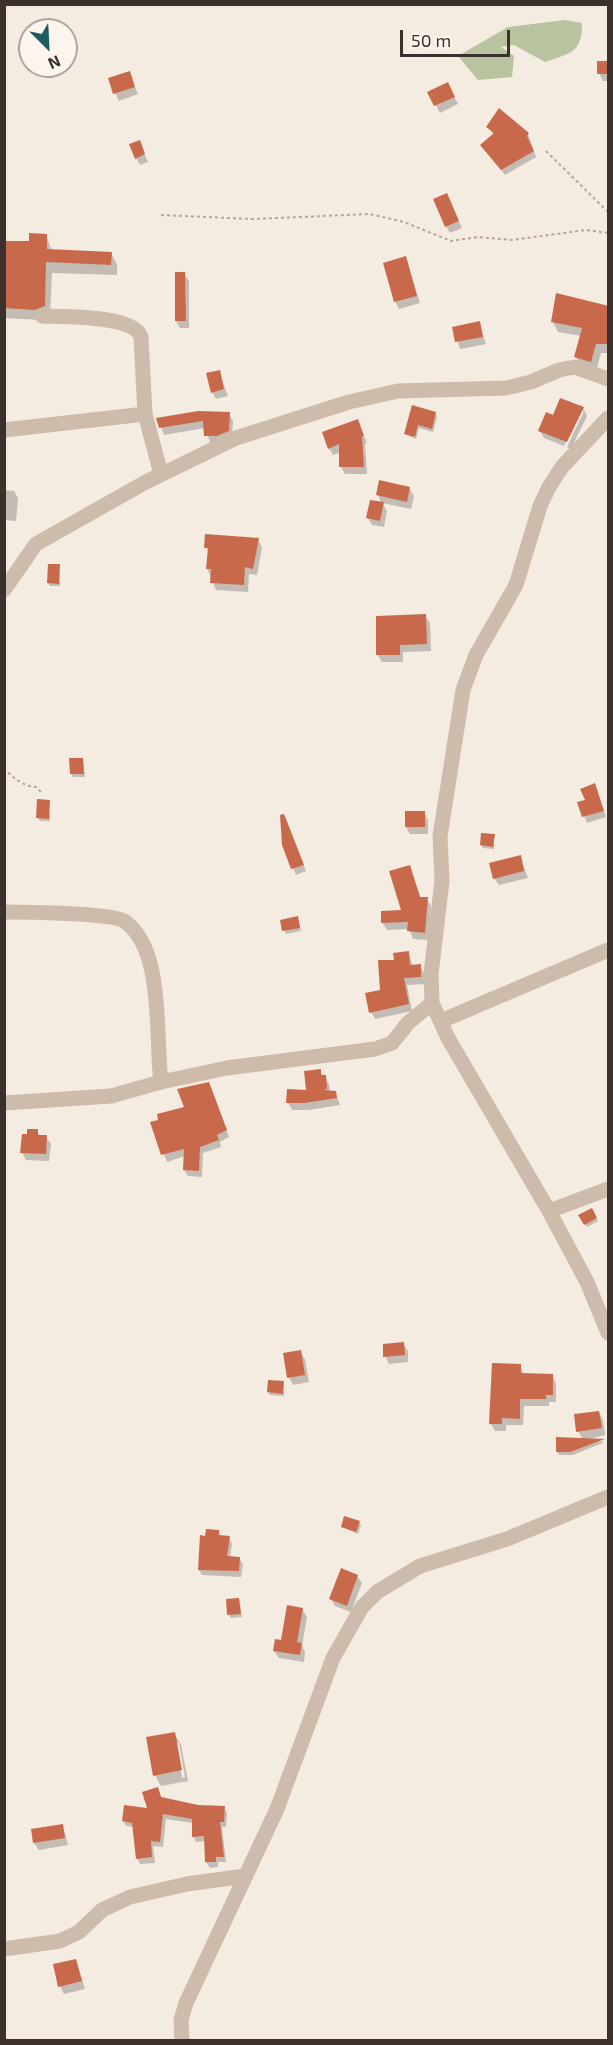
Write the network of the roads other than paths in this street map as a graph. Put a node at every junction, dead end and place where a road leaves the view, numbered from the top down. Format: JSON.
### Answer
{"nodes":[{"id":1,"x":42,"y":315,"type":"dead end"},
{"id":2,"x":609,"y":379,"type":"edge"},
{"id":3,"x":145,"y":414,"type":"junction"},
{"id":4,"x":609,"y":418,"type":"edge"},
{"id":5,"x":4,"y":430,"type":"edge"},
{"id":6,"x":161,"y":474,"type":"junction"},
{"id":7,"x":4,"y":590,"type":"edge"},
{"id":8,"x":4,"y":912,"type":"edge"},
{"id":9,"x":609,"y":950,"type":"edge"},
{"id":10,"x":432,"y":1003,"type":"junction"},
{"id":11,"x":441,"y":1021,"type":"junction"},
{"id":12,"x":161,"y":1082,"type":"junction"},
{"id":13,"x":4,"y":1103,"type":"edge"},
{"id":14,"x":609,"y":1189,"type":"edge"},
{"id":15,"x":549,"y":1211,"type":"junction"},
{"id":16,"x":609,"y":1333,"type":"edge"},
{"id":17,"x":609,"y":1497,"type":"edge"},
{"id":18,"x":245,"y":1876,"type":"junction"},
{"id":19,"x":4,"y":1949,"type":"edge"},
{"id":20,"x":176,"y":2040,"type":"edge"}],
"edges":[{"from":1,"to":3,"type":"street"},
{"from":2,"to":6,"type":"street"},
{"from":3,"to":5,"type":"street"},
{"from":3,"to":6,"type":"street"},
{"from":4,"to":10,"type":"street"},
{"from":6,"to":7,"type":"street"},
{"from":8,"to":12,"type":"street"},
{"from":9,"to":11,"type":"street"},
{"from":10,"to":11,"type":"street"},
{"from":10,"to":12,"type":"street"},
{"from":11,"to":15,"type":"street"},
{"from":12,"to":13,"type":"street"},
{"from":14,"to":15,"type":"street"},
{"from":15,"to":16,"type":"street"},
{"from":17,"to":18,"type":"street"},
{"from":18,"to":19,"type":"street"},
{"from":18,"to":20,"type":"street"}]}
